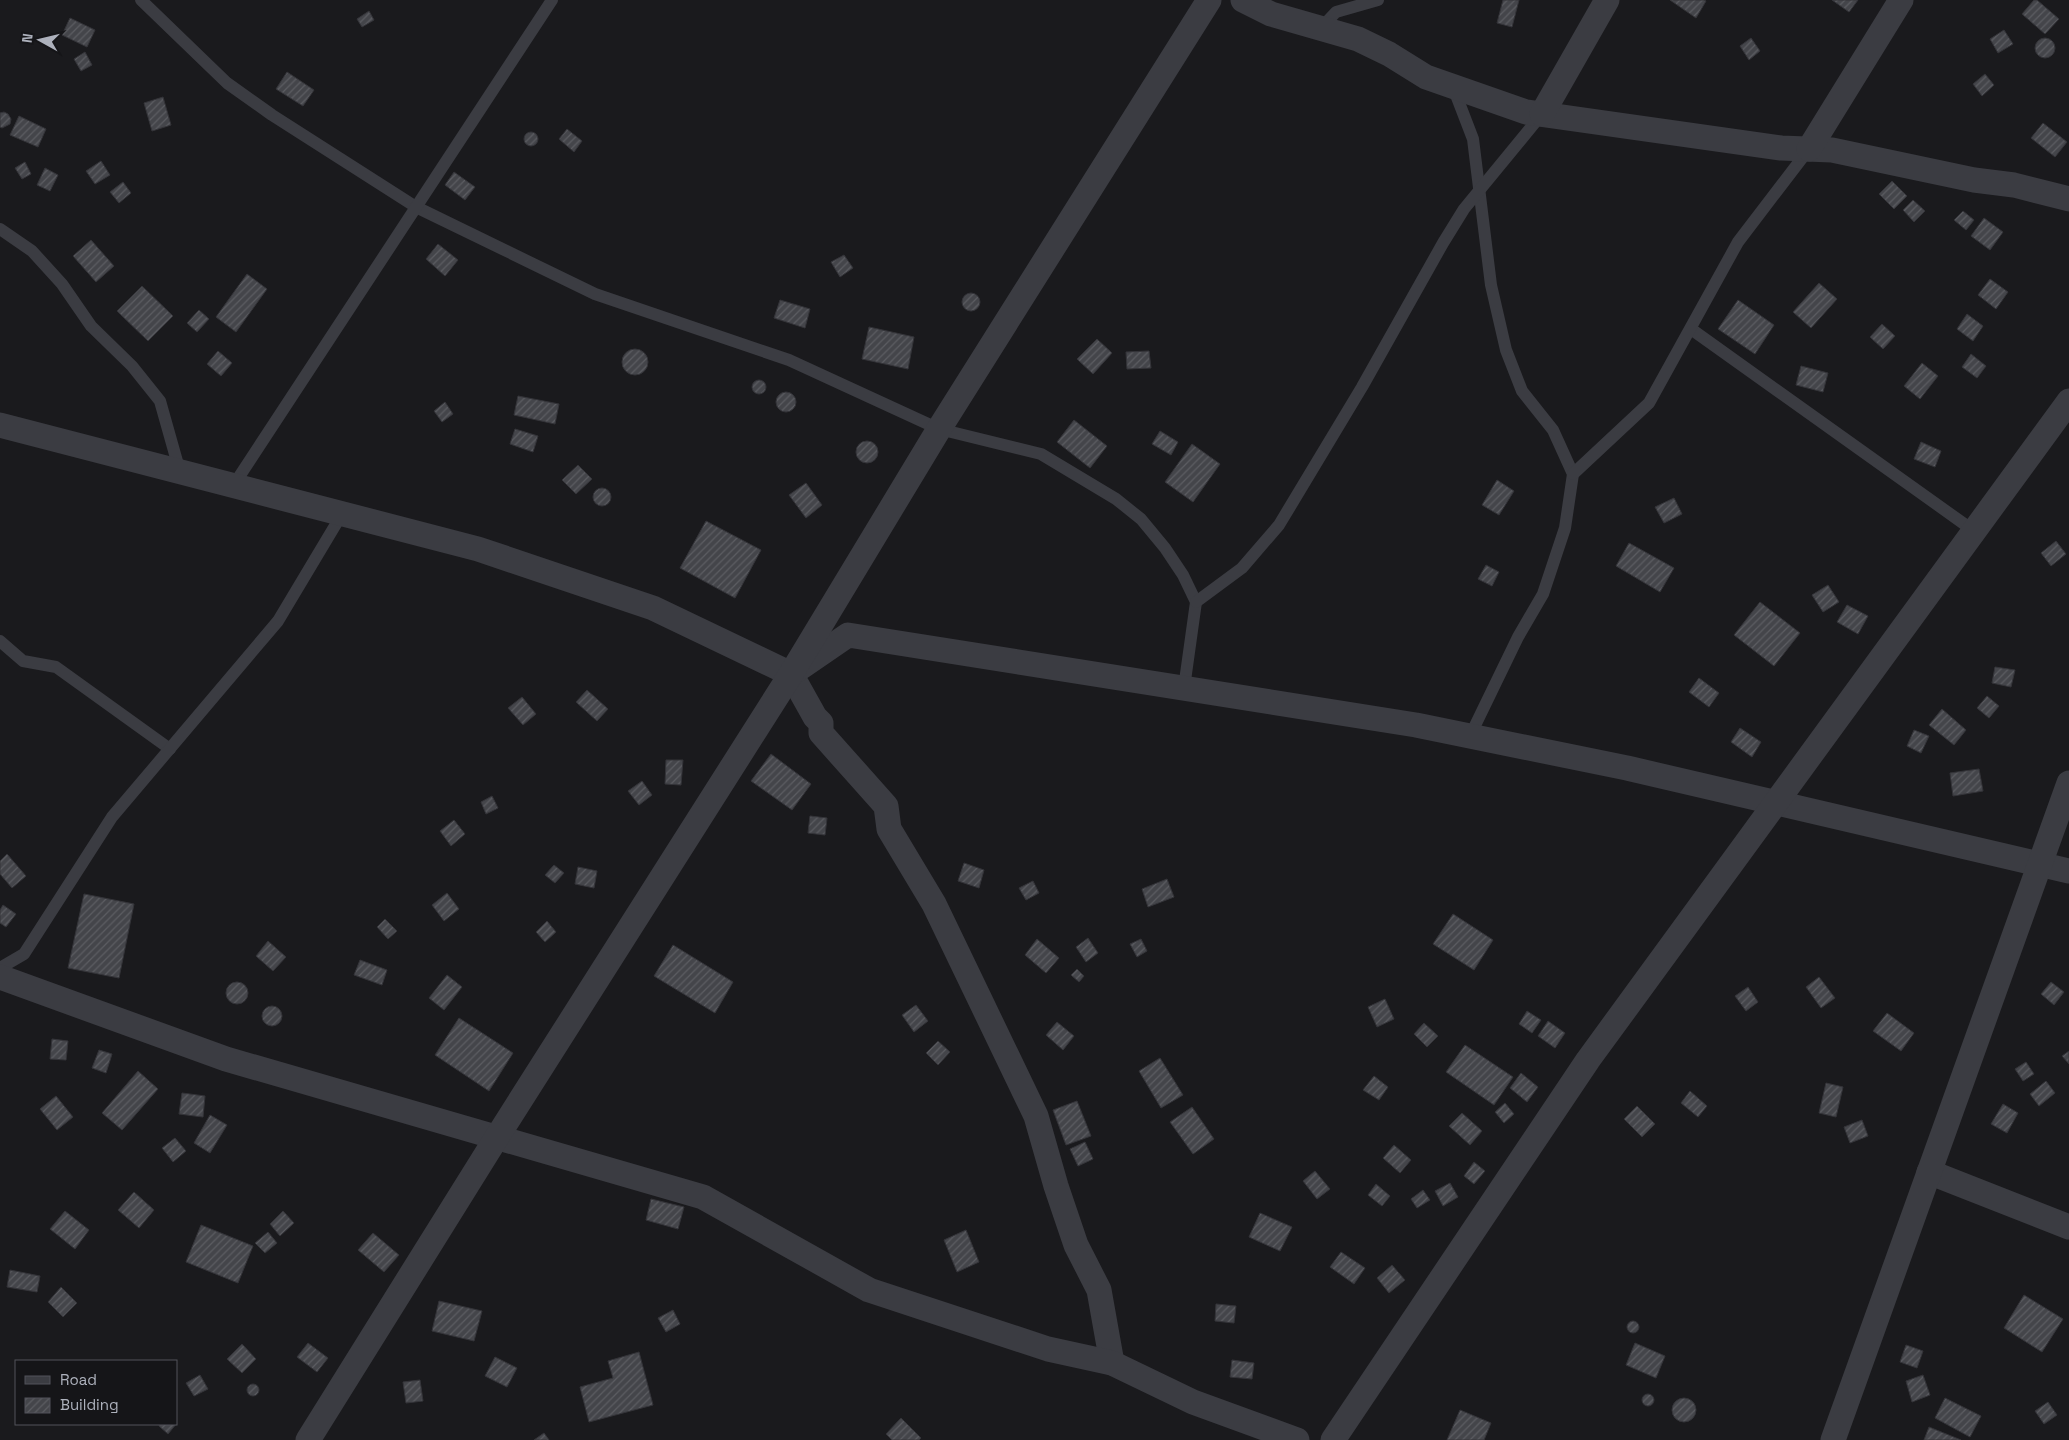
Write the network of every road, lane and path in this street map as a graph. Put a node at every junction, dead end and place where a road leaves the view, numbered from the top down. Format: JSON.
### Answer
{"nodes":[{"id":1,"x":141,"y":0,"type":"edge"},
{"id":2,"x":552,"y":0,"type":"edge"},
{"id":3,"x":1209,"y":0,"type":"edge"},
{"id":4,"x":1244,"y":0,"type":"edge"},
{"id":5,"x":1378,"y":0,"type":"edge"},
{"id":6,"x":1607,"y":0,"type":"edge"},
{"id":7,"x":1901,"y":0,"type":"edge"},
{"id":8,"x":1320,"y":28,"type":"junction"},
{"id":9,"x":1453,"y":86,"type":"junction"},
{"id":10,"x":1542,"y":114,"type":"junction"},
{"id":11,"x":1809,"y":149,"type":"junction"},
{"id":12,"x":1479,"y":190,"type":"junction"},
{"id":13,"x":2069,"y":199,"type":"edge"},
{"id":14,"x":416,"y":207,"type":"junction"},
{"id":15,"x":0,"y":229,"type":"edge"},
{"id":16,"x":1691,"y":329,"type":"junction"},
{"id":17,"x":2069,"y":401,"type":"edge"},
{"id":18,"x":0,"y":425,"type":"edge"},
{"id":19,"x":939,"y":429,"type":"junction"},
{"id":20,"x":180,"y":472,"type":"junction"},
{"id":21,"x":1573,"y":474,"type":"junction"},
{"id":22,"x":233,"y":486,"type":"junction"},
{"id":23,"x":342,"y":514,"type":"junction"},
{"id":24,"x":1974,"y":531,"type":"junction"},
{"id":25,"x":1196,"y":602,"type":"junction"},
{"id":26,"x":0,"y":641,"type":"edge"},
{"id":27,"x":791,"y":674,"type":"junction"},
{"id":28,"x":1184,"y":688,"type":"junction"},
{"id":29,"x":1470,"y":736,"type":"junction"},
{"id":30,"x":170,"y":749,"type":"junction"},
{"id":31,"x":2069,"y":783,"type":"edge"},
{"id":32,"x":1776,"y":803,"type":"junction"},
{"id":33,"x":2040,"y":864,"type":"junction"},
{"id":34,"x":2069,"y":871,"type":"edge"},
{"id":35,"x":0,"y":968,"type":"edge"},
{"id":36,"x":0,"y":977,"type":"edge"},
{"id":37,"x":497,"y":1137,"type":"junction"},
{"id":38,"x":1930,"y":1172,"type":"junction"},
{"id":39,"x":2069,"y":1227,"type":"edge"},
{"id":40,"x":1112,"y":1363,"type":"junction"},
{"id":41,"x":308,"y":1440,"type":"edge"},
{"id":42,"x":1297,"y":1440,"type":"edge"},
{"id":43,"x":1333,"y":1440,"type":"edge"},
{"id":44,"x":1833,"y":1440,"type":"edge"}],
"edges":[{"from":1,"to":14,"type":"lane"},
{"from":2,"to":14,"type":"lane"},
{"from":3,"to":19,"type":"street"},
{"from":4,"to":8,"type":"street"},
{"from":5,"to":8,"type":"lane"},
{"from":6,"to":10,"type":"street"},
{"from":7,"to":11,"type":"street"},
{"from":8,"to":9,"type":"street"},
{"from":9,"to":10,"type":"street"},
{"from":9,"to":12,"type":"lane"},
{"from":10,"to":11,"type":"street"},
{"from":10,"to":12,"type":"lane"},
{"from":11,"to":13,"type":"street"},
{"from":11,"to":16,"type":"lane"},
{"from":12,"to":21,"type":"lane"},
{"from":12,"to":25,"type":"lane"},
{"from":14,"to":19,"type":"lane"},
{"from":14,"to":22,"type":"lane"},
{"from":15,"to":20,"type":"lane"},
{"from":16,"to":21,"type":"lane"},
{"from":16,"to":24,"type":"lane"},
{"from":17,"to":24,"type":"street"},
{"from":18,"to":20,"type":"street"},
{"from":19,"to":25,"type":"lane"},
{"from":19,"to":27,"type":"street"},
{"from":20,"to":22,"type":"street"},
{"from":21,"to":29,"type":"lane"},
{"from":22,"to":23,"type":"street"},
{"from":23,"to":27,"type":"street"},
{"from":23,"to":30,"type":"lane"},
{"from":24,"to":32,"type":"street"},
{"from":25,"to":28,"type":"lane"},
{"from":26,"to":30,"type":"lane"},
{"from":27,"to":28,"type":"street"},
{"from":27,"to":37,"type":"street"},
{"from":27,"to":40,"type":"street"},
{"from":28,"to":29,"type":"street"},
{"from":29,"to":32,"type":"street"},
{"from":30,"to":35,"type":"lane"},
{"from":31,"to":33,"type":"street"},
{"from":32,"to":33,"type":"street"},
{"from":32,"to":43,"type":"street"},
{"from":33,"to":34,"type":"street"},
{"from":33,"to":38,"type":"street"},
{"from":36,"to":37,"type":"street"},
{"from":37,"to":40,"type":"street"},
{"from":37,"to":41,"type":"street"},
{"from":38,"to":39,"type":"street"},
{"from":38,"to":44,"type":"street"},
{"from":40,"to":42,"type":"street"}]}
